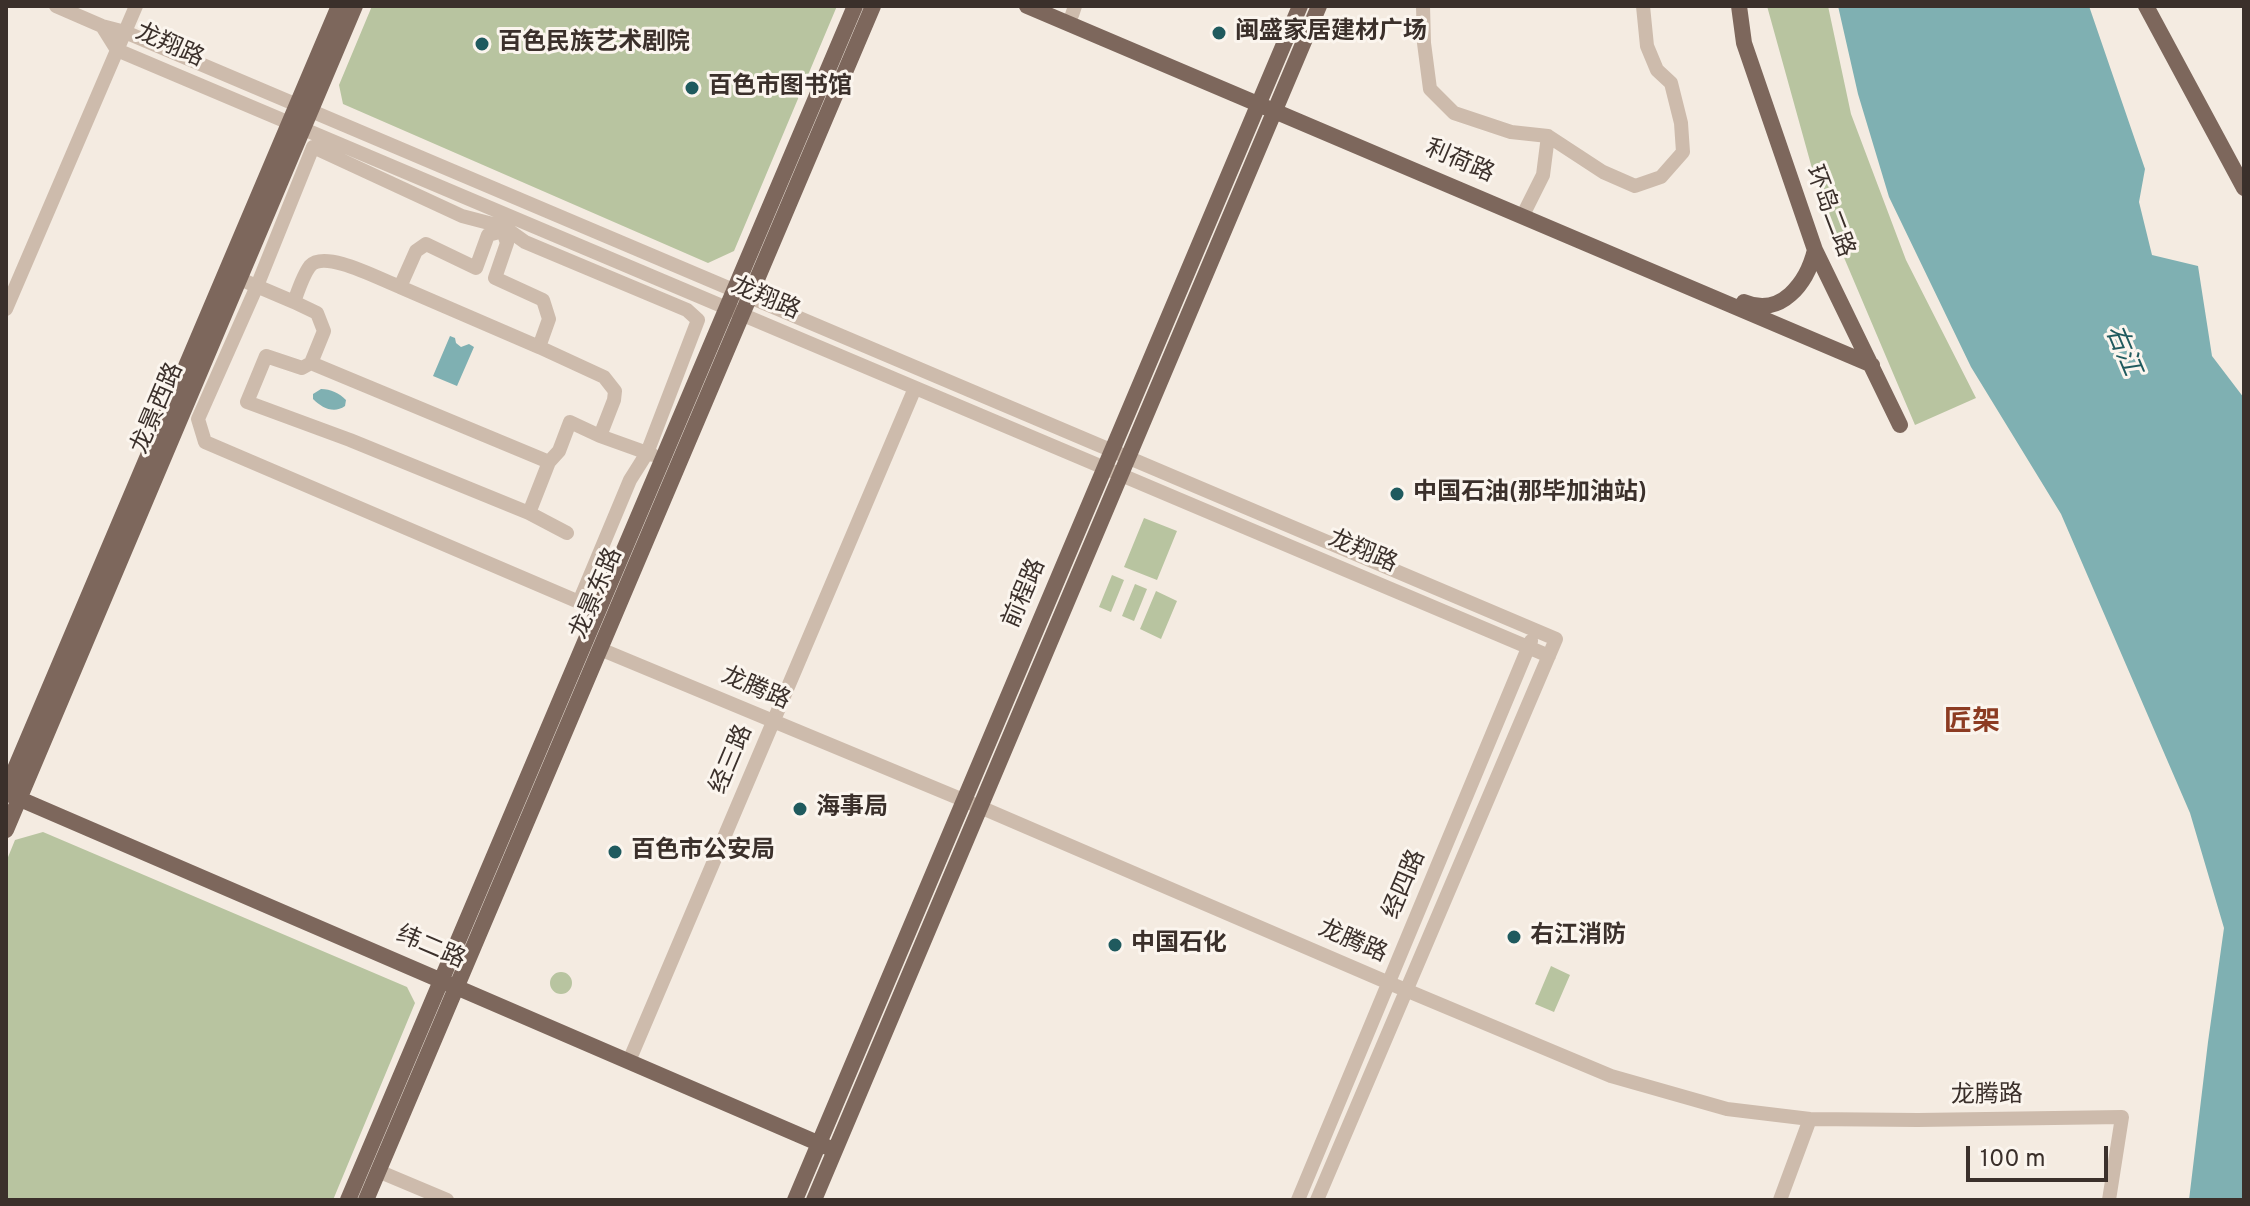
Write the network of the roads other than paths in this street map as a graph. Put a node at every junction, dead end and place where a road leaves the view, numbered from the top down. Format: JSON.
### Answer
{"nodes":[{"id":1,"x":56,"y":6,"type":"edge"},
{"id":2,"x":136,"y":6,"type":"edge"},
{"id":3,"x":339,"y":6,"type":"edge"},
{"id":4,"x":355,"y":6,"type":"edge"},
{"id":5,"x":855,"y":6,"type":"edge"},
{"id":6,"x":873,"y":6,"type":"edge"},
{"id":7,"x":1027,"y":6,"type":"edge"},
{"id":8,"x":1051,"y":6,"type":"edge"},
{"id":9,"x":1300,"y":6,"type":"edge"},
{"id":10,"x":1319,"y":6,"type":"edge"},
{"id":11,"x":1423,"y":6,"type":"edge"},
{"id":12,"x":1643,"y":6,"type":"edge"},
{"id":13,"x":1739,"y":6,"type":"edge"},
{"id":14,"x":2146,"y":6,"type":"edge"},
{"id":15,"x":1074,"y":10,"type":"edge"},
{"id":16,"x":102,"y":26,"type":"junction"},
{"id":17,"x":125,"y":32,"type":"junction"},
{"id":18,"x":117,"y":50,"type":"junction"},
{"id":19,"x":1268,"y":104,"type":"junction"},
{"id":20,"x":304,"y":108,"type":"junction"},
{"id":21,"x":296,"y":126,"type":"junction"},
{"id":22,"x":1548,"y":136,"type":"junction"},
{"id":23,"x":2244,"y":188,"type":"edge"},
{"id":24,"x":1526,"y":209,"type":"junction"},
{"id":25,"x":504,"y":224,"type":"junction"},
{"id":26,"x":1815,"y":250,"type":"junction"},
{"id":27,"x":240,"y":279,"type":"junction"},
{"id":28,"x":257,"y":286,"type":"junction"},
{"id":29,"x":400,"y":287,"type":"junction"},
{"id":30,"x":742,"y":294,"type":"junction"},
{"id":31,"x":294,"y":302,"type":"junction"},
{"id":32,"x":6,"y":309,"type":"edge"},
{"id":33,"x":734,"y":311,"type":"junction"},
{"id":34,"x":539,"y":347,"type":"junction"},
{"id":35,"x":311,"y":363,"type":"junction"},
{"id":36,"x":1872,"y":365,"type":"junction"},
{"id":37,"x":915,"y":388,"type":"junction"},
{"id":38,"x":1900,"y":425,"type":"dead end"},
{"id":39,"x":600,"y":436,"type":"junction"},
{"id":40,"x":1120,"y":454,"type":"junction"},
{"id":41,"x":655,"y":456,"type":"junction"},
{"id":42,"x":549,"y":462,"type":"junction"},
{"id":43,"x":1113,"y":472,"type":"junction"},
{"id":44,"x":529,"y":513,"type":"junction"},
{"id":45,"x":567,"y":533,"type":"dead end"},
{"id":46,"x":1535,"y":630,"type":"junction"},
{"id":47,"x":1556,"y":639,"type":"joint"},
{"id":48,"x":1528,"y":648,"type":"junction"},
{"id":49,"x":600,"y":649,"type":"junction"},
{"id":50,"x":1549,"y":656,"type":"junction"},
{"id":51,"x":774,"y":721,"type":"junction"},
{"id":52,"x":10,"y":794,"type":"edge"},
{"id":53,"x":972,"y":803,"type":"junction"},
{"id":54,"x":6,"y":830,"type":"edge"},
{"id":55,"x":1389,"y":983,"type":"junction"},
{"id":56,"x":449,"y":984,"type":"junction"},
{"id":57,"x":1406,"y":990,"type":"junction"},
{"id":58,"x":629,"y":1061,"type":"junction"},
{"id":59,"x":1810,"y":1119,"type":"junction"},
{"id":60,"x":827,"y":1147,"type":"junction"},
{"id":61,"x":378,"y":1171,"type":"junction"},
{"id":62,"x":348,"y":1200,"type":"edge"},
{"id":63,"x":366,"y":1200,"type":"edge"},
{"id":64,"x":447,"y":1200,"type":"edge"},
{"id":65,"x":795,"y":1200,"type":"edge"},
{"id":66,"x":814,"y":1200,"type":"edge"},
{"id":67,"x":1298,"y":1200,"type":"edge"},
{"id":68,"x":1317,"y":1200,"type":"edge"},
{"id":69,"x":1780,"y":1200,"type":"edge"},
{"id":70,"x":2109,"y":1200,"type":"edge"}],
"edges":[{"from":1,"to":16,"type":"street"},
{"from":2,"to":17,"type":"street"},
{"from":3,"to":20,"type":"main road","name":"龙景西路"},
{"from":4,"to":20,"type":"main road","name":"龙景西路"},
{"from":5,"to":30,"type":"main road","name":"龙景东路"},
{"from":6,"to":30,"type":"main road","name":"龙景东路"},
{"from":7,"to":19,"type":"main road","name":"利荷路"},
{"from":8,"to":15,"type":"main road","name":"利荷路"},
{"from":9,"to":19,"type":"main road","name":"前程路"},
{"from":10,"to":19,"type":"main road","name":"前程路"},
{"from":11,"to":22,"type":"street"},
{"from":12,"to":22,"type":"street"},
{"from":13,"to":26,"type":"main road","name":"环岛二路"},
{"from":14,"to":23,"type":"main road"},
{"from":15,"to":19,"type":"main road","name":"利荷路"},
{"from":16,"to":17,"type":"street","name":"龙翔路"},
{"from":16,"to":18,"type":"street","name":"龙翔路"},
{"from":17,"to":18,"type":"street"},
{"from":17,"to":20,"type":"street","name":"龙翔路"},
{"from":18,"to":21,"type":"street","name":"龙翔路"},
{"from":18,"to":32,"type":"street"},
{"from":19,"to":24,"type":"main road","name":"利荷路"},
{"from":19,"to":36,"type":"main road","name":"利荷路"},
{"from":19,"to":40,"type":"main road","name":"前程路"},
{"from":20,"to":21,"type":"main road","name":"龙景西路"},
{"from":20,"to":30,"type":"street","name":"龙翔路"},
{"from":21,"to":25,"type":"street","name":"龙翔路"},
{"from":21,"to":27,"type":"main road","name":"龙景西路"},
{"from":21,"to":52,"type":"main road","name":"龙景西路"},
{"from":22,"to":24,"type":"street"},
{"from":24,"to":26,"type":"main road","name":"利荷路"},
{"from":25,"to":28,"type":"street"},
{"from":25,"to":29,"type":"street"},
{"from":25,"to":33,"type":"street","name":"龙翔路"},
{"from":25,"to":34,"type":"street"},
{"from":25,"to":41,"type":"street"},
{"from":26,"to":36,"type":"main road","name":"环岛二路"},
{"from":27,"to":28,"type":"street"},
{"from":27,"to":52,"type":"main road","name":"龙景西路"},
{"from":28,"to":31,"type":"street"},
{"from":28,"to":41,"type":"street"},
{"from":29,"to":31,"type":"street"},
{"from":29,"to":34,"type":"street"},
{"from":30,"to":33,"type":"main road","name":"龙景东路"},
{"from":30,"to":40,"type":"street","name":"龙翔路"},
{"from":31,"to":35,"type":"street"},
{"from":33,"to":37,"type":"street","name":"龙翔路"},
{"from":33,"to":41,"type":"main road","name":"龙景东路"},
{"from":33,"to":49,"type":"main road","name":"龙景东路"},
{"from":34,"to":39,"type":"street"},
{"from":35,"to":42,"type":"street"},
{"from":35,"to":44,"type":"street"},
{"from":36,"to":38,"type":"main road","name":"环岛二路"},
{"from":37,"to":43,"type":"street","name":"龙翔路"},
{"from":37,"to":51,"type":"street","name":"经三路"},
{"from":39,"to":41,"type":"street"},
{"from":39,"to":42,"type":"street"},
{"from":40,"to":43,"type":"main road","name":"前程路"},
{"from":40,"to":46,"type":"street","name":"龙翔路"},
{"from":41,"to":56,"type":"main road","name":"龙景东路"},
{"from":42,"to":44,"type":"street"},
{"from":43,"to":48,"type":"street","name":"龙翔路"},
{"from":43,"to":53,"type":"main road","name":"前程路"},
{"from":44,"to":45,"type":"street"},
{"from":46,"to":47,"type":"street","name":"龙翔路"},
{"from":46,"to":48,"type":"street","name":"经四路"},
{"from":47,"to":50,"type":"street","name":"经四路"},
{"from":48,"to":50,"type":"street","name":"龙翔路"},
{"from":48,"to":55,"type":"street","name":"经四路"},
{"from":49,"to":51,"type":"street","name":"龙腾路"},
{"from":49,"to":56,"type":"main road","name":"龙景东路"},
{"from":50,"to":57,"type":"street","name":"经四路"},
{"from":51,"to":53,"type":"street","name":"龙腾路"},
{"from":51,"to":58,"type":"street","name":"经三路"},
{"from":52,"to":54,"type":"main road","name":"龙景西路"},
{"from":52,"to":56,"type":"main road","name":"纬二路"},
{"from":53,"to":55,"type":"street","name":"龙腾路"},
{"from":53,"to":60,"type":"main road","name":"前程路"},
{"from":55,"to":57,"type":"street","name":"龙腾路"},
{"from":55,"to":67,"type":"street","name":"经四路"},
{"from":56,"to":58,"type":"main road","name":"纬二路"},
{"from":56,"to":61,"type":"main road","name":"龙景东路"},
{"from":56,"to":62,"type":"main road","name":"龙景东路"},
{"from":57,"to":59,"type":"street","name":"龙腾路"},
{"from":57,"to":68,"type":"street","name":"经四路"},
{"from":58,"to":60,"type":"main road","name":"纬二路"},
{"from":59,"to":69,"type":"street"},
{"from":59,"to":70,"type":"street","name":"龙腾路"},
{"from":60,"to":65,"type":"main road","name":"前程路"},
{"from":60,"to":66,"type":"main road","name":"前程路"},
{"from":61,"to":63,"type":"main road","name":"龙景东路"},
{"from":61,"to":64,"type":"street"}]}
